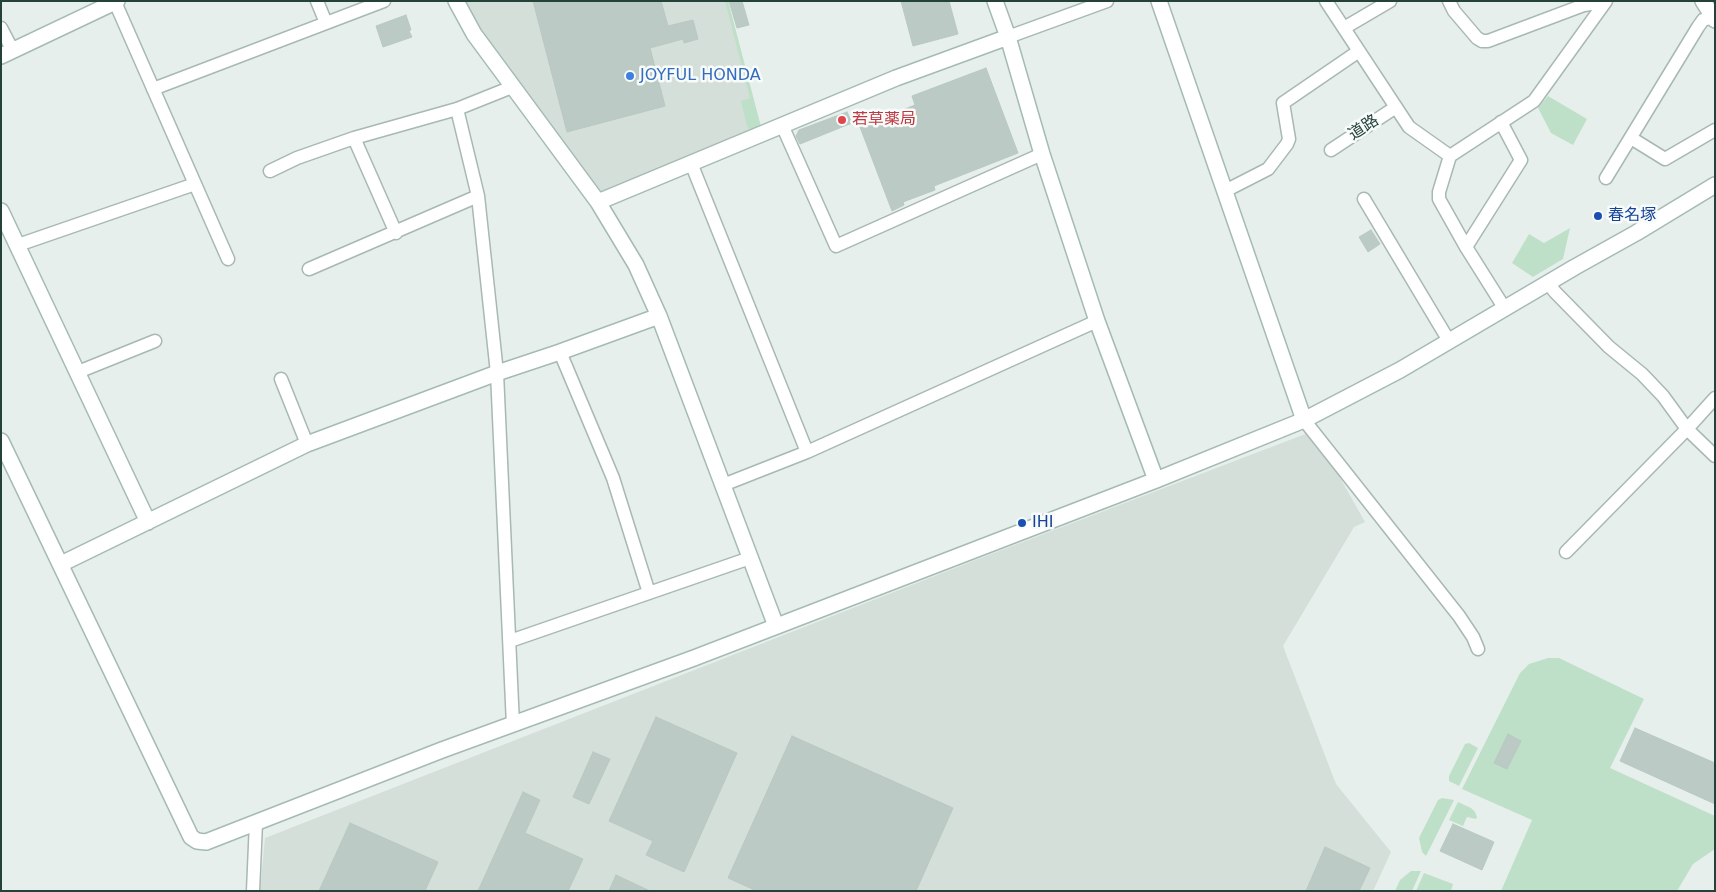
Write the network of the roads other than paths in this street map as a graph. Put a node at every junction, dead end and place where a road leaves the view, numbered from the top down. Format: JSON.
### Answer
{"nodes":[{"id":1,"x":317,"y":1,"type":"edge"},
{"id":2,"x":384,"y":1,"type":"edge"},
{"id":3,"x":456,"y":1,"type":"edge"},
{"id":4,"x":995,"y":1,"type":"edge"},
{"id":5,"x":1107,"y":1,"type":"edge"},
{"id":6,"x":1159,"y":1,"type":"edge"},
{"id":7,"x":1326,"y":1,"type":"edge"},
{"id":8,"x":1390,"y":1,"type":"edge"},
{"id":9,"x":1449,"y":1,"type":"edge"},
{"id":10,"x":1703,"y":1,"type":"edge"},
{"id":11,"x":116,"y":2,"type":"edge"},
{"id":12,"x":1605,"y":2,"type":"edge"},
{"id":13,"x":1714,"y":18,"type":"edge"},
{"id":14,"x":326,"y":23,"type":"junction"},
{"id":15,"x":1,"y":28,"type":"edge"},
{"id":16,"x":1344,"y":28,"type":"junction"},
{"id":17,"x":1008,"y":37,"type":"junction"},
{"id":18,"x":1359,"y":51,"type":"junction"},
{"id":19,"x":7,"y":54,"type":"edge"},
{"id":20,"x":512,"y":87,"type":"junction"},
{"id":21,"x":153,"y":89,"type":"junction"},
{"id":22,"x":1396,"y":107,"type":"junction"},
{"id":23,"x":457,"y":109,"type":"junction"},
{"id":24,"x":1501,"y":122,"type":"junction"},
{"id":25,"x":782,"y":125,"type":"junction"},
{"id":26,"x":1715,"y":130,"type":"edge"},
{"id":27,"x":354,"y":138,"type":"junction"},
{"id":28,"x":1631,"y":138,"type":"junction"},
{"id":29,"x":1331,"y":150,"type":"dead end"},
{"id":30,"x":1042,"y":154,"type":"junction"},
{"id":31,"x":1450,"y":156,"type":"junction"},
{"id":32,"x":691,"y":163,"type":"junction"},
{"id":33,"x":270,"y":171,"type":"dead end"},
{"id":34,"x":1606,"y":178,"type":"dead end"},
{"id":35,"x":195,"y":184,"type":"junction"},
{"id":36,"x":1715,"y":185,"type":"edge"},
{"id":37,"x":1225,"y":191,"type":"junction"},
{"id":38,"x":478,"y":196,"type":"junction"},
{"id":39,"x":1364,"y":199,"type":"dead end"},
{"id":40,"x":598,"y":202,"type":"junction"},
{"id":41,"x":1,"y":211,"type":"edge"},
{"id":42,"x":396,"y":233,"type":"junction"},
{"id":43,"x":18,"y":245,"type":"junction"},
{"id":44,"x":1466,"y":247,"type":"junction"},
{"id":45,"x":228,"y":259,"type":"dead end"},
{"id":46,"x":310,"y":269,"type":"dead end"},
{"id":47,"x":1548,"y":283,"type":"junction"},
{"id":48,"x":1505,"y":309,"type":"junction"},
{"id":49,"x":659,"y":316,"type":"junction"},
{"id":50,"x":1097,"y":321,"type":"junction"},
{"id":51,"x":155,"y":341,"type":"dead end"},
{"id":52,"x":1449,"y":341,"type":"junction"},
{"id":53,"x":560,"y":352,"type":"junction"},
{"id":54,"x":78,"y":372,"type":"junction"},
{"id":55,"x":497,"y":373,"type":"junction"},
{"id":56,"x":281,"y":379,"type":"dead end"},
{"id":57,"x":1715,"y":398,"type":"edge"},
{"id":58,"x":1304,"y":420,"type":"junction"},
{"id":59,"x":1687,"y":429,"type":"junction"},
{"id":60,"x":1,"y":441,"type":"edge"},
{"id":61,"x":306,"y":444,"type":"junction"},
{"id":62,"x":807,"y":452,"type":"junction"},
{"id":63,"x":1715,"y":456,"type":"edge"},
{"id":64,"x":1156,"y":480,"type":"junction"},
{"id":65,"x":723,"y":485,"type":"junction"},
{"id":66,"x":148,"y":522,"type":"junction"},
{"id":67,"x":1566,"y":552,"type":"dead end"},
{"id":68,"x":750,"y":558,"type":"junction"},
{"id":69,"x":62,"y":564,"type":"junction"},
{"id":70,"x":650,"y":593,"type":"junction"},
{"id":71,"x":776,"y":626,"type":"junction"},
{"id":72,"x":510,"y":641,"type":"junction"},
{"id":73,"x":1478,"y":649,"type":"dead end"},
{"id":74,"x":513,"y":724,"type":"junction"},
{"id":75,"x":256,"y":822,"type":"junction"},
{"id":76,"x":253,"y":891,"type":"edge"}],
"edges":[{"from":1,"to":14,"type":"street"},
{"from":2,"to":14,"type":"street"},
{"from":3,"to":20,"type":"street"},
{"from":4,"to":17,"type":"street"},
{"from":5,"to":17,"type":"street"},
{"from":6,"to":37,"type":"street"},
{"from":7,"to":16,"type":"street"},
{"from":8,"to":16,"type":"street"},
{"from":9,"to":12,"type":"street"},
{"from":10,"to":13,"type":"street"},
{"from":11,"to":19,"type":"street"},
{"from":11,"to":21,"type":"street"},
{"from":12,"to":24,"type":"street"},
{"from":13,"to":28,"type":"street"},
{"from":14,"to":21,"type":"street"},
{"from":15,"to":19,"type":"street"},
{"from":16,"to":18,"type":"street"},
{"from":17,"to":25,"type":"street"},
{"from":17,"to":30,"type":"street"},
{"from":18,"to":22,"type":"street"},
{"from":18,"to":37,"type":"street"},
{"from":20,"to":23,"type":"street"},
{"from":20,"to":40,"type":"street"},
{"from":21,"to":35,"type":"street"},
{"from":22,"to":29,"type":"street","name":"道路"},
{"from":22,"to":31,"type":"street"},
{"from":23,"to":27,"type":"street"},
{"from":23,"to":38,"type":"street"},
{"from":24,"to":31,"type":"street"},
{"from":24,"to":44,"type":"street"},
{"from":25,"to":30,"type":"street"},
{"from":25,"to":32,"type":"street"},
{"from":26,"to":28,"type":"street"},
{"from":27,"to":33,"type":"street"},
{"from":27,"to":42,"type":"street"},
{"from":28,"to":34,"type":"street"},
{"from":30,"to":50,"type":"street"},
{"from":31,"to":44,"type":"street"},
{"from":32,"to":40,"type":"street"},
{"from":32,"to":62,"type":"street"},
{"from":35,"to":43,"type":"street"},
{"from":35,"to":45,"type":"street"},
{"from":36,"to":47,"type":"street"},
{"from":37,"to":58,"type":"street"},
{"from":38,"to":42,"type":"street"},
{"from":38,"to":55,"type":"street"},
{"from":39,"to":52,"type":"street"},
{"from":40,"to":49,"type":"street"},
{"from":41,"to":43,"type":"street"},
{"from":42,"to":46,"type":"street"},
{"from":43,"to":54,"type":"street"},
{"from":44,"to":48,"type":"street"},
{"from":47,"to":48,"type":"street"},
{"from":47,"to":59,"type":"street"},
{"from":48,"to":52,"type":"street"},
{"from":49,"to":53,"type":"street"},
{"from":49,"to":65,"type":"street"},
{"from":50,"to":62,"type":"street"},
{"from":50,"to":64,"type":"street"},
{"from":51,"to":54,"type":"street"},
{"from":52,"to":58,"type":"street"},
{"from":53,"to":55,"type":"street"},
{"from":53,"to":70,"type":"street"},
{"from":54,"to":66,"type":"street"},
{"from":55,"to":61,"type":"street"},
{"from":55,"to":72,"type":"street"},
{"from":56,"to":61,"type":"street"},
{"from":57,"to":59,"type":"street"},
{"from":58,"to":64,"type":"street"},
{"from":58,"to":73,"type":"street"},
{"from":59,"to":63,"type":"street"},
{"from":59,"to":67,"type":"street"},
{"from":60,"to":69,"type":"street"},
{"from":61,"to":66,"type":"street"},
{"from":62,"to":65,"type":"street"},
{"from":64,"to":71,"type":"street"},
{"from":65,"to":68,"type":"street"},
{"from":66,"to":69,"type":"street"},
{"from":68,"to":70,"type":"street"},
{"from":68,"to":71,"type":"street"},
{"from":69,"to":75,"type":"street"},
{"from":70,"to":72,"type":"street"},
{"from":71,"to":74,"type":"street"},
{"from":72,"to":74,"type":"street"},
{"from":74,"to":75,"type":"street"},
{"from":75,"to":76,"type":"street"}]}
